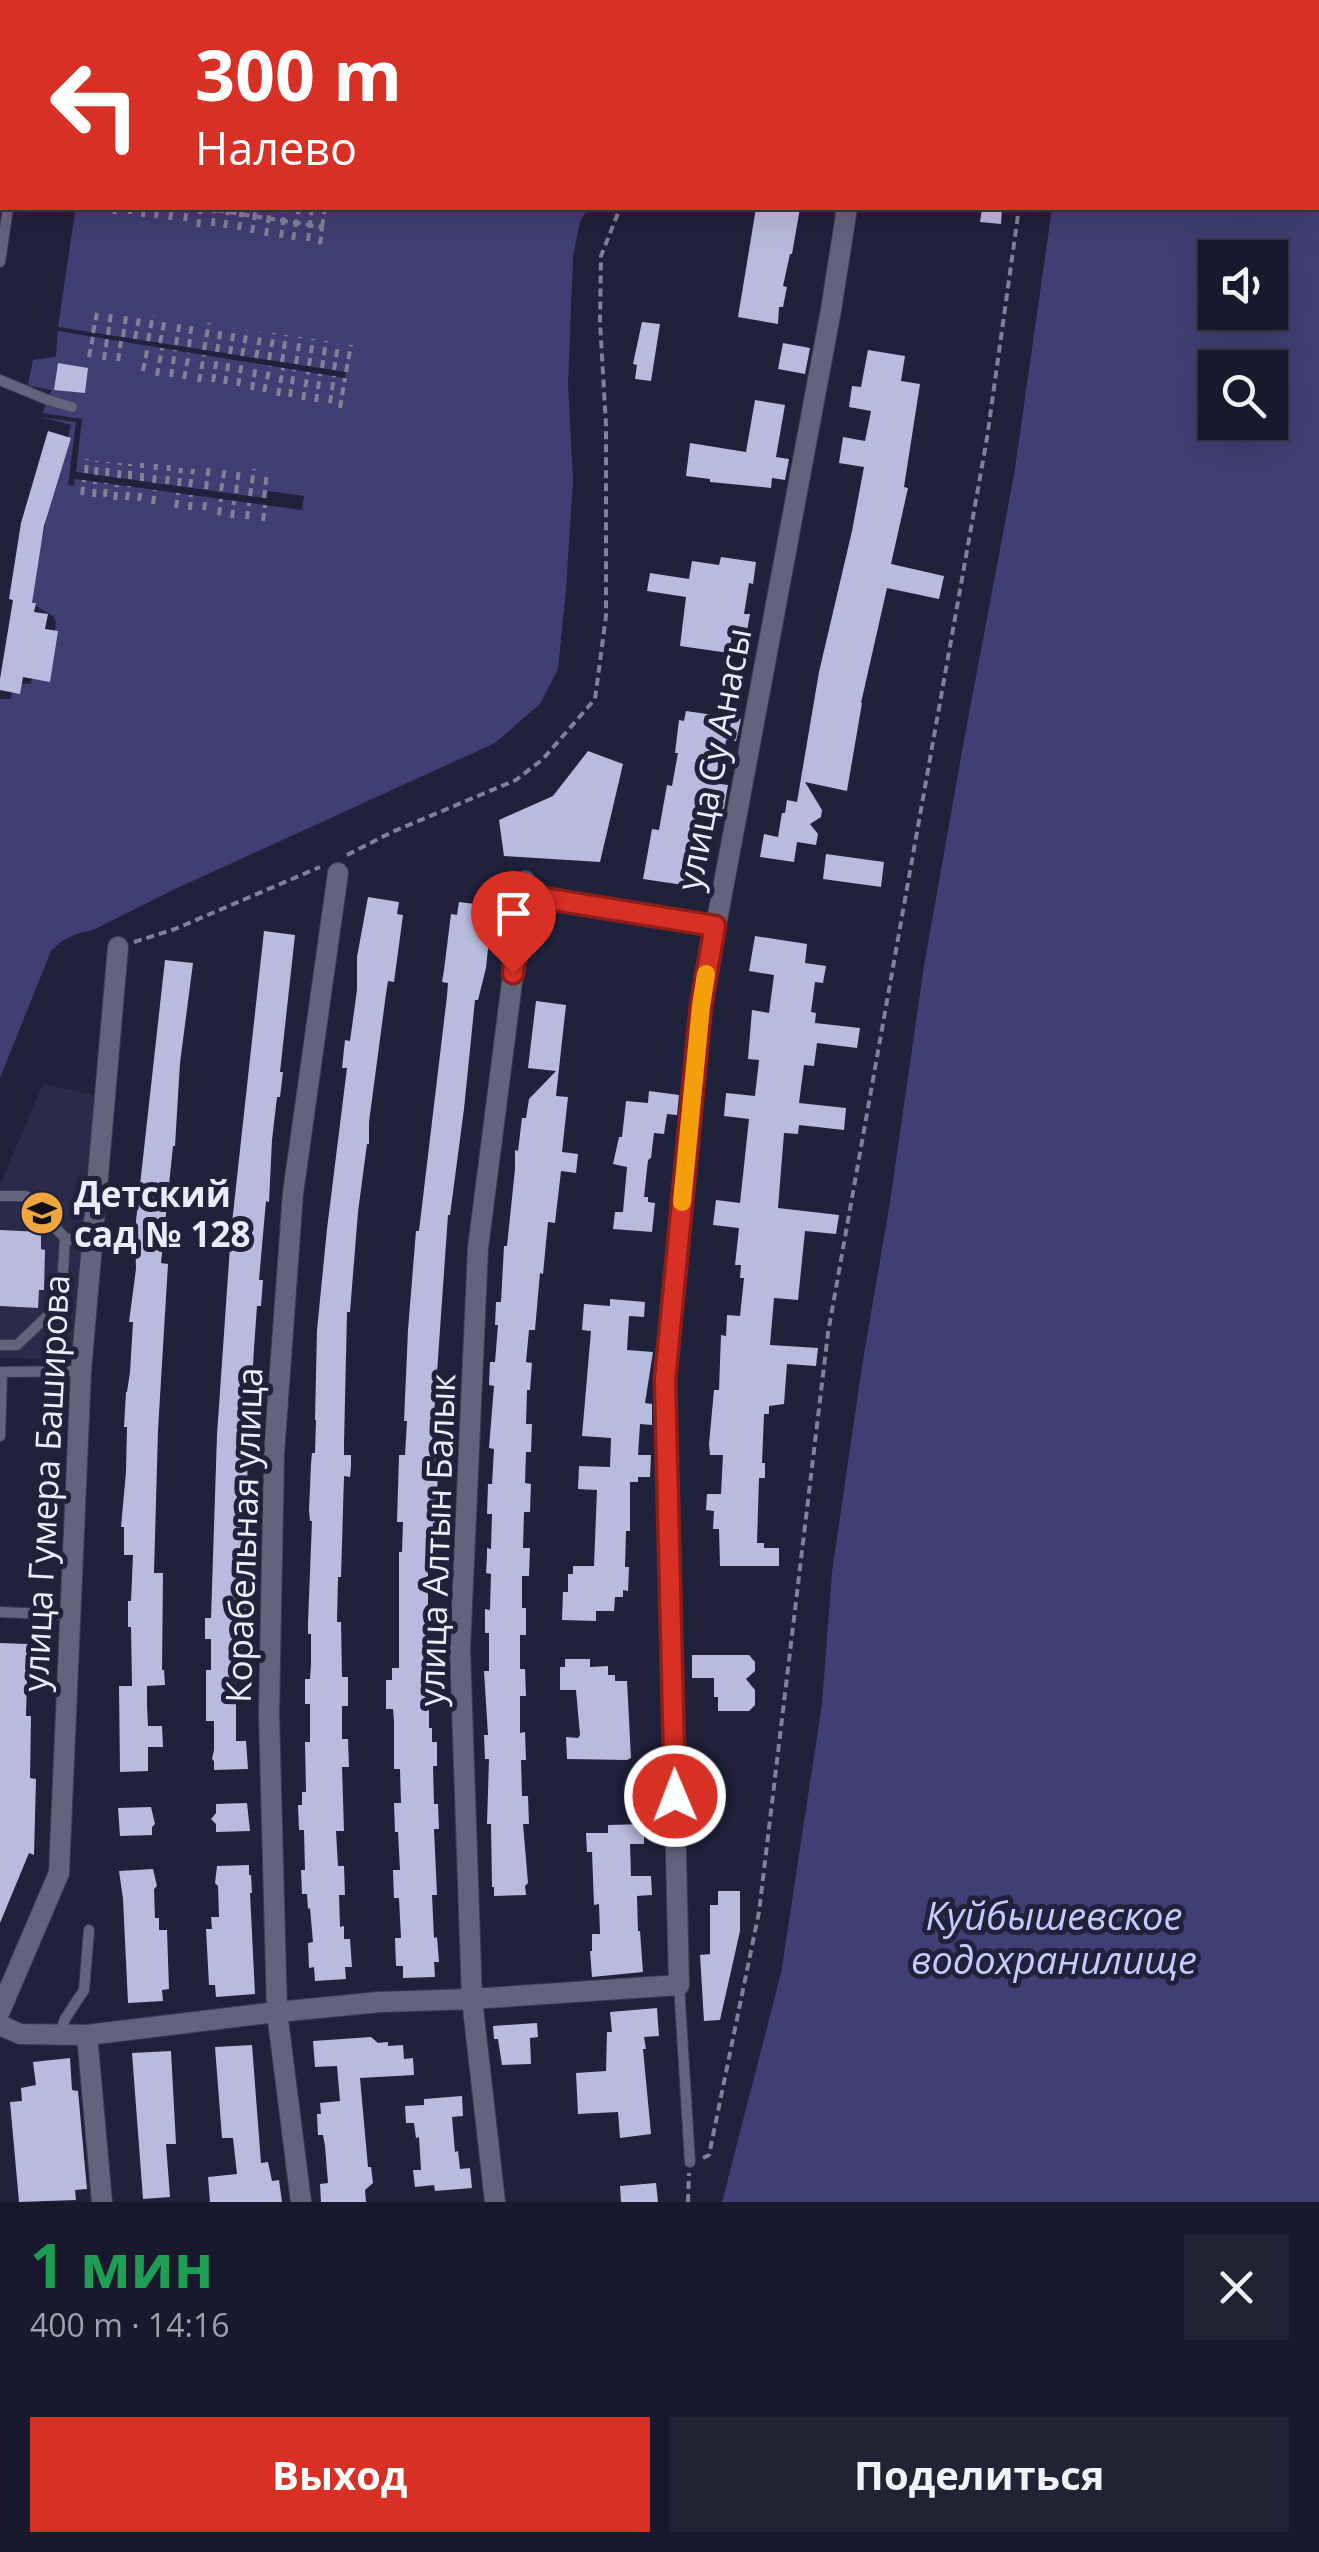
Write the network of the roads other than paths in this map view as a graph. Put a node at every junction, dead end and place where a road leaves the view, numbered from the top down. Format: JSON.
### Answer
{"nodes":[{"id":1,"x":8,"y":210,"type":"edge"},
{"id":2,"x":847,"y":210,"type":"edge"},
{"id":3,"x":0,"y":262,"type":"edge"},
{"id":4,"x":0,"y":380,"type":"edge"},
{"id":5,"x":72,"y":407,"type":"dead end"},
{"id":6,"x":333,"y":866,"type":"road end"},
{"id":7,"x":524,"y":888,"type":"joint"},
{"id":8,"x":715,"y":926,"type":"junction"},
{"id":9,"x":118,"y":948,"type":"road end"},
{"id":10,"x":0,"y":1196,"type":"edge"},
{"id":11,"x":65,"y":1238,"type":"junction"},
{"id":12,"x":91,"y":1244,"type":"junction"},
{"id":13,"x":0,"y":1345,"type":"edge"},
{"id":14,"x":81,"y":1370,"type":"junction"},
{"id":15,"x":1,"y":1372,"type":"edge"},
{"id":16,"x":0,"y":1436,"type":"edge"},
{"id":17,"x":0,"y":1612,"type":"edge"},
{"id":18,"x":69,"y":1615,"type":"junction"},
{"id":19,"x":89,"y":1930,"type":"dead end"},
{"id":20,"x":679,"y":1986,"type":"junction"},
{"id":21,"x":472,"y":1999,"type":"junction"},
{"id":22,"x":0,"y":2012,"type":"edge"},
{"id":23,"x":277,"y":2012,"type":"junction"},
{"id":24,"x":0,"y":2025,"type":"edge"},
{"id":25,"x":60,"y":2034,"type":"junction"},
{"id":26,"x":87,"y":2034,"type":"junction"},
{"id":27,"x":690,"y":2162,"type":"road end"},
{"id":28,"x":102,"y":2202,"type":"edge"},
{"id":29,"x":301,"y":2202,"type":"edge"},
{"id":30,"x":495,"y":2202,"type":"edge"}],
"edges":[{"from":1,"to":3,"type":"lane"},
{"from":2,"to":8,"type":"street","name":"улица Су Анасы"},
{"from":4,"to":5,"type":"lane"},
{"from":6,"to":23,"type":"street","name":"Корабельная улица"},
{"from":7,"to":8,"type":"lane"},
{"from":7,"to":21,"type":"street","name":"улица Алтын Балык"},
{"from":8,"to":20,"type":"street","name":"улица Су Анасы"},
{"from":9,"to":12,"type":"street","name":"улица Гумера Баширова"},
{"from":10,"to":11,"type":"lane"},
{"from":11,"to":12,"type":"lane"},
{"from":11,"to":13,"type":"lane"},
{"from":12,"to":14,"type":"street","name":"улица Гумера Баширова"},
{"from":14,"to":15,"type":"lane"},
{"from":14,"to":18,"type":"street","name":"улица Гумера Баширова"},
{"from":15,"to":16,"type":"lane"},
{"from":17,"to":18,"type":"lane"},
{"from":18,"to":22,"type":"street","name":"улица Гумера Баширова"},
{"from":19,"to":25,"type":"lane"},
{"from":20,"to":21,"type":"street"},
{"from":20,"to":27,"type":"lane"},
{"from":21,"to":23,"type":"street"},
{"from":21,"to":30,"type":"street","name":"улица Алтын Балык"},
{"from":23,"to":26,"type":"street"},
{"from":23,"to":29,"type":"street","name":"Корабельная улица"},
{"from":24,"to":25,"type":"street"},
{"from":25,"to":26,"type":"street"},
{"from":26,"to":28,"type":"street"}]}
